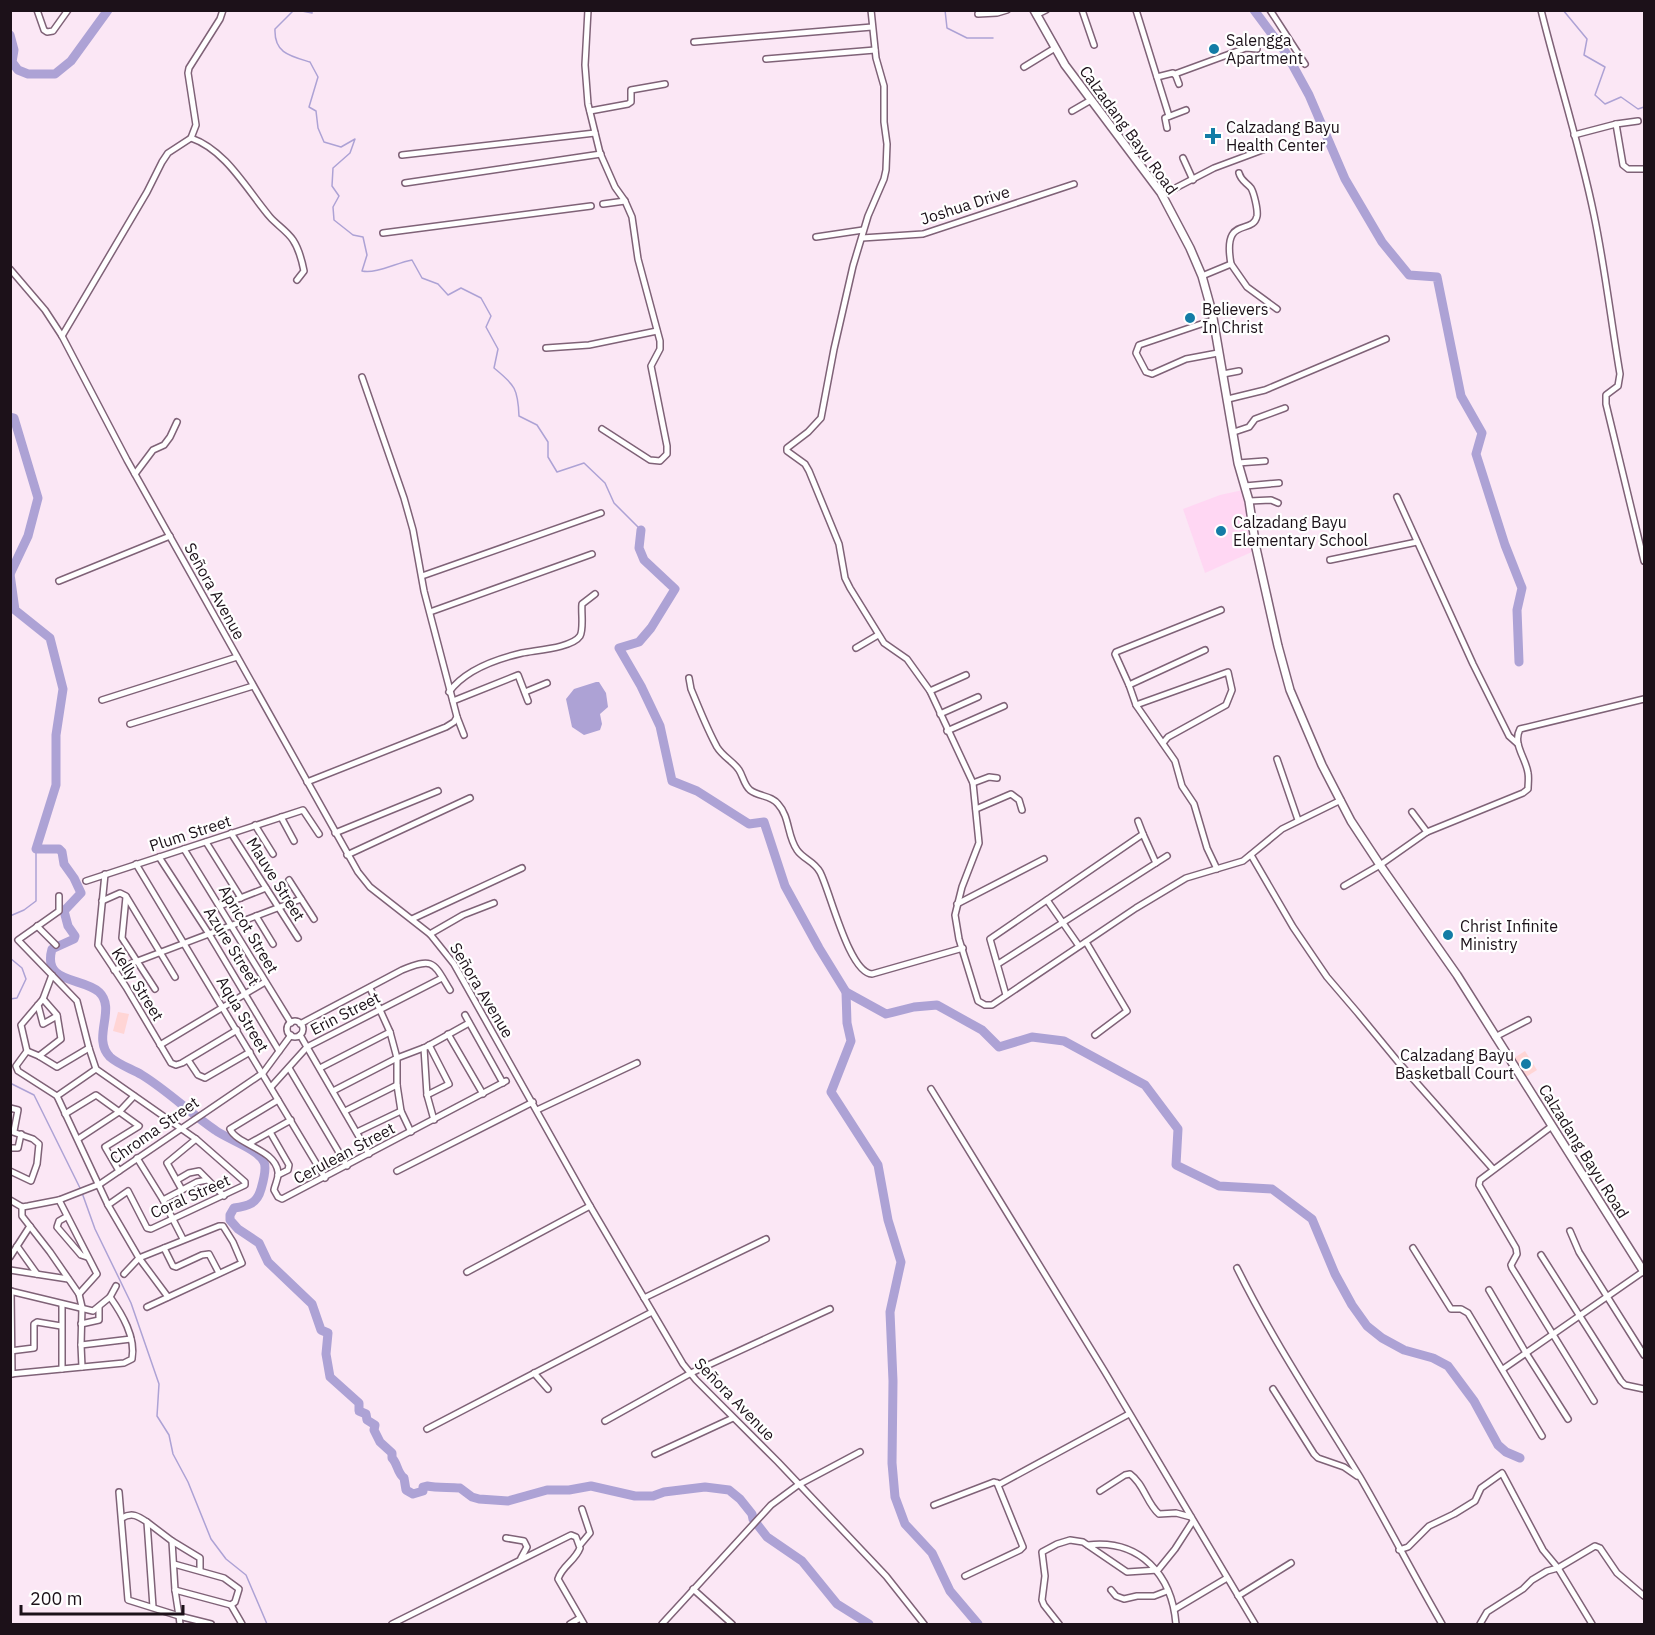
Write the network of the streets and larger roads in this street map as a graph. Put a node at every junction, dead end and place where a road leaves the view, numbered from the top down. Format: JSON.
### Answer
{"nodes":[{"id":1,"x":37,"y":10,"type":"edge"},
{"id":2,"x":68,"y":10,"type":"edge"},
{"id":3,"x":224,"y":10,"type":"edge"},
{"id":4,"x":588,"y":10,"type":"edge"},
{"id":5,"x":871,"y":10,"type":"edge"},
{"id":6,"x":1007,"y":10,"type":"edge"},
{"id":7,"x":1046,"y":10,"type":"edge"},
{"id":8,"x":1082,"y":10,"type":"edge"},
{"id":9,"x":1136,"y":10,"type":"edge"},
{"id":10,"x":1269,"y":10,"type":"edge"},
{"id":11,"x":1541,"y":10,"type":"edge"},
{"id":12,"x":1035,"y":13,"type":"edge"},
{"id":13,"x":978,"y":14,"type":"dead end"},
{"id":14,"x":872,"y":27,"type":"junction"},
{"id":15,"x":694,"y":42,"type":"dead end"},
{"id":16,"x":1094,"y":45,"type":"dead end"},
{"id":17,"x":1055,"y":48,"type":"junction"},
{"id":18,"x":1257,"y":49,"type":"dead end"},
{"id":19,"x":874,"y":50,"type":"junction"},
{"id":20,"x":766,"y":59,"type":"dead end"},
{"id":21,"x":1305,"y":64,"type":"dead end"},
{"id":22,"x":1024,"y":67,"type":"dead end"},
{"id":23,"x":1175,"y":74,"type":"junction"},
{"id":24,"x":1157,"y":77,"type":"junction"},
{"id":25,"x":664,"y":84,"type":"dead end"},
{"id":26,"x":1179,"y":84,"type":"dead end"},
{"id":27,"x":1091,"y":99,"type":"junction"},
{"id":28,"x":1186,"y":110,"type":"dead end"},
{"id":29,"x":590,"y":111,"type":"junction"},
{"id":30,"x":1072,"y":111,"type":"dead end"},
{"id":31,"x":1169,"y":116,"type":"junction"},
{"id":32,"x":1638,"y":120,"type":"dead end"},
{"id":33,"x":1616,"y":124,"type":"junction"},
{"id":34,"x":1167,"y":128,"type":"dead end"},
{"id":35,"x":595,"y":133,"type":"junction"},
{"id":36,"x":1574,"y":135,"type":"junction"},
{"id":37,"x":190,"y":138,"type":"junction"},
{"id":38,"x":1265,"y":149,"type":"dead end"},
{"id":39,"x":601,"y":154,"type":"junction"},
{"id":40,"x":402,"y":155,"type":"dead end"},
{"id":41,"x":1183,"y":158,"type":"dead end"},
{"id":42,"x":1644,"y":169,"type":"edge"},
{"id":43,"x":1239,"y":173,"type":"dead end"},
{"id":44,"x":1193,"y":180,"type":"junction"},
{"id":45,"x":405,"y":183,"type":"dead end"},
{"id":46,"x":1074,"y":184,"type":"dead end"},
{"id":47,"x":1162,"y":195,"type":"junction"},
{"id":48,"x":624,"y":201,"type":"junction"},
{"id":49,"x":603,"y":204,"type":"dead end"},
{"id":50,"x":591,"y":206,"type":"dead end"},
{"id":51,"x":863,"y":230,"type":"junction"},
{"id":52,"x":383,"y":233,"type":"dead end"},
{"id":53,"x":816,"y":237,"type":"dead end"},
{"id":54,"x":862,"y":238,"type":"junction"},
{"id":55,"x":1231,"y":264,"type":"junction"},
{"id":56,"x":10,"y":269,"type":"edge"},
{"id":57,"x":1202,"y":276,"type":"junction"},
{"id":58,"x":297,"y":280,"type":"dead end"},
{"id":59,"x":1277,"y":309,"type":"dead end"},
{"id":60,"x":1213,"y":320,"type":"junction"},
{"id":61,"x":657,"y":331,"type":"junction"},
{"id":62,"x":62,"y":336,"type":"junction"},
{"id":63,"x":1386,"y":339,"type":"dead end"},
{"id":64,"x":546,"y":348,"type":"dead end"},
{"id":65,"x":1218,"y":353,"type":"junction"},
{"id":66,"x":1239,"y":371,"type":"dead end"},
{"id":67,"x":1223,"y":375,"type":"junction"},
{"id":68,"x":362,"y":377,"type":"dead end"},
{"id":69,"x":1228,"y":399,"type":"junction"},
{"id":70,"x":1285,"y":408,"type":"dead end"},
{"id":71,"x":177,"y":422,"type":"dead end"},
{"id":72,"x":602,"y":429,"type":"dead end"},
{"id":73,"x":1234,"y":432,"type":"junction"},
{"id":74,"x":1265,"y":461,"type":"dead end"},
{"id":75,"x":1238,"y":463,"type":"junction"},
{"id":76,"x":135,"y":474,"type":"junction"},
{"id":77,"x":1278,"y":483,"type":"dead end"},
{"id":78,"x":1245,"y":486,"type":"junction"},
{"id":79,"x":1397,"y":497,"type":"dead end"},
{"id":80,"x":1249,"y":501,"type":"junction"},
{"id":81,"x":1278,"y":503,"type":"dead end"},
{"id":82,"x":601,"y":513,"type":"dead end"},
{"id":83,"x":170,"y":536,"type":"junction"},
{"id":84,"x":1417,"y":542,"type":"junction"},
{"id":85,"x":592,"y":554,"type":"dead end"},
{"id":86,"x":1330,"y":560,"type":"dead end"},
{"id":87,"x":1644,"y":561,"type":"edge"},
{"id":88,"x":422,"y":576,"type":"junction"},
{"id":89,"x":59,"y":581,"type":"dead end"},
{"id":90,"x":595,"y":594,"type":"dead end"},
{"id":91,"x":1221,"y":610,"type":"dead end"},
{"id":92,"x":430,"y":612,"type":"junction"},
{"id":93,"x":878,"y":635,"type":"junction"},
{"id":94,"x":856,"y":648,"type":"dead end"},
{"id":95,"x":1205,"y":650,"type":"dead end"},
{"id":96,"x":237,"y":657,"type":"junction"},
{"id":97,"x":966,"y":675,"type":"dead end"},
{"id":98,"x":689,"y":678,"type":"dead end"},
{"id":99,"x":547,"y":683,"type":"dead end"},
{"id":100,"x":1130,"y":685,"type":"junction"},
{"id":101,"x":253,"y":686,"type":"junction"},
{"id":102,"x":449,"y":692,"type":"junction"},
{"id":103,"x":525,"y":692,"type":"junction"},
{"id":104,"x":930,"y":692,"type":"junction"},
{"id":105,"x":978,"y":698,"type":"dead end"},
{"id":106,"x":1644,"y":699,"type":"edge"},
{"id":107,"x":102,"y":700,"type":"dead end"},
{"id":108,"x":528,"y":700,"type":"dead end"},
{"id":109,"x":453,"y":701,"type":"junction"},
{"id":110,"x":1136,"y":705,"type":"junction"},
{"id":111,"x":1004,"y":706,"type":"dead end"},
{"id":112,"x":940,"y":714,"type":"junction"},
{"id":113,"x":457,"y":717,"type":"junction"},
{"id":114,"x":130,"y":724,"type":"dead end"},
{"id":115,"x":947,"y":731,"type":"junction"},
{"id":116,"x":464,"y":735,"type":"dead end"},
{"id":117,"x":1164,"y":743,"type":"junction"},
{"id":118,"x":1518,"y":744,"type":"junction"},
{"id":119,"x":1276,"y":759,"type":"dead end"},
{"id":120,"x":997,"y":778,"type":"dead end"},
{"id":121,"x":307,"y":782,"type":"junction"},
{"id":122,"x":973,"y":783,"type":"junction"},
{"id":123,"x":438,"y":791,"type":"dead end"},
{"id":124,"x":470,"y":798,"type":"dead end"},
{"id":125,"x":1341,"y":800,"type":"junction"},
{"id":126,"x":976,"y":809,"type":"junction"},
{"id":127,"x":1022,"y":810,"type":"dead end"},
{"id":128,"x":1412,"y":812,"type":"dead end"},
{"id":129,"x":281,"y":817,"type":"junction"},
{"id":130,"x":1298,"y":820,"type":"junction"},
{"id":131,"x":1138,"y":821,"type":"dead end"},
{"id":132,"x":255,"y":825,"type":"junction"},
{"id":133,"x":1427,"y":832,"type":"junction"},
{"id":134,"x":335,"y":833,"type":"junction"},
{"id":135,"x":231,"y":834,"type":"junction"},
{"id":136,"x":318,"y":834,"type":"dead end"},
{"id":137,"x":1143,"y":834,"type":"junction"},
{"id":138,"x":294,"y":841,"type":"dead end"},
{"id":139,"x":206,"y":842,"type":"junction"},
{"id":140,"x":184,"y":849,"type":"junction"},
{"id":141,"x":273,"y":854,"type":"dead end"},
{"id":142,"x":347,"y":855,"type":"junction"},
{"id":143,"x":1251,"y":855,"type":"junction"},
{"id":144,"x":1167,"y":856,"type":"dead end"},
{"id":145,"x":159,"y":857,"type":"junction"},
{"id":146,"x":1044,"y":859,"type":"dead end"},
{"id":147,"x":1156,"y":863,"type":"junction"},
{"id":148,"x":136,"y":864,"type":"junction"},
{"id":149,"x":1380,"y":865,"type":"junction"},
{"id":150,"x":522,"y":868,"type":"dead end"},
{"id":151,"x":1217,"y":869,"type":"junction"},
{"id":152,"x":105,"y":874,"type":"junction"},
{"id":153,"x":289,"y":880,"type":"dead end"},
{"id":154,"x":86,"y":881,"type":"dead end"},
{"id":155,"x":1344,"y":886,"type":"dead end"},
{"id":156,"x":266,"y":888,"type":"junction"},
{"id":157,"x":59,"y":896,"type":"dead end"},
{"id":158,"x":126,"y":896,"type":"junction"},
{"id":159,"x":241,"y":898,"type":"junction"},
{"id":160,"x":301,"y":899,"type":"junction"},
{"id":161,"x":1047,"y":900,"type":"junction"},
{"id":162,"x":102,"y":901,"type":"junction"},
{"id":163,"x":494,"y":903,"type":"dead end"},
{"id":164,"x":957,"y":904,"type":"junction"},
{"id":165,"x":220,"y":906,"type":"junction"},
{"id":166,"x":278,"y":908,"type":"junction"},
{"id":167,"x":256,"y":916,"type":"junction"},
{"id":168,"x":314,"y":919,"type":"dead end"},
{"id":169,"x":412,"y":919,"type":"junction"},
{"id":170,"x":1064,"y":923,"type":"junction"},
{"id":171,"x":38,"y":926,"type":"junction"},
{"id":172,"x":231,"y":926,"type":"junction"},
{"id":173,"x":208,"y":934,"type":"junction"},
{"id":174,"x":430,"y":934,"type":"junction"},
{"id":175,"x":298,"y":938,"type":"dead end"},
{"id":176,"x":1086,"y":942,"type":"junction"},
{"id":177,"x":184,"y":943,"type":"junction"},
{"id":178,"x":273,"y":944,"type":"dead end"},
{"id":179,"x":56,"y":945,"type":"dead end"},
{"id":180,"x":1079,"y":946,"type":"junction"},
{"id":181,"x":963,"y":948,"type":"junction"},
{"id":182,"x":160,"y":952,"type":"junction"},
{"id":183,"x":136,"y":960,"type":"junction"},
{"id":184,"x":998,"y":964,"type":"junction"},
{"id":185,"x":114,"y":970,"type":"junction"},
{"id":186,"x":52,"y":975,"type":"junction"},
{"id":187,"x":175,"y":977,"type":"dead end"},
{"id":188,"x":442,"y":978,"type":"junction"},
{"id":189,"x":265,"y":982,"type":"junction"},
{"id":190,"x":370,"y":987,"type":"junction"},
{"id":191,"x":155,"y":990,"type":"dead end"},
{"id":192,"x":450,"y":990,"type":"dead end"},
{"id":193,"x":246,"y":995,"type":"junction"},
{"id":194,"x":1006,"y":995,"type":"junction"},
{"id":195,"x":43,"y":999,"type":"junction"},
{"id":196,"x":38,"y":1005,"type":"junction"},
{"id":197,"x":224,"y":1008,"type":"junction"},
{"id":198,"x":381,"y":1010,"type":"junction"},
{"id":199,"x":465,"y":1015,"type":"dead end"},
{"id":200,"x":57,"y":1016,"type":"junction"},
{"id":201,"x":1528,"y":1020,"type":"dead end"},
{"id":202,"x":291,"y":1023,"type":"junction"},
{"id":203,"x":470,"y":1023,"type":"junction"},
{"id":204,"x":300,"y":1024,"type":"junction"},
{"id":205,"x":237,"y":1030,"type":"junction"},
{"id":206,"x":390,"y":1032,"type":"junction"},
{"id":207,"x":448,"y":1034,"type":"junction"},
{"id":208,"x":291,"y":1035,"type":"junction"},
{"id":209,"x":300,"y":1035,"type":"junction"},
{"id":210,"x":1095,"y":1035,"type":"dead end"},
{"id":211,"x":1495,"y":1037,"type":"junction"},
{"id":212,"x":160,"y":1045,"type":"junction"},
{"id":213,"x":426,"y":1046,"type":"junction"},
{"id":214,"x":308,"y":1047,"type":"junction"},
{"id":215,"x":89,"y":1048,"type":"junction"},
{"id":216,"x":27,"y":1051,"type":"junction"},
{"id":217,"x":279,"y":1051,"type":"junction"},
{"id":218,"x":250,"y":1052,"type":"junction"},
{"id":219,"x":39,"y":1056,"type":"junction"},
{"id":220,"x":397,"y":1058,"type":"junction"},
{"id":221,"x":188,"y":1060,"type":"junction"},
{"id":222,"x":637,"y":1063,"type":"dead end"},
{"id":223,"x":289,"y":1068,"type":"junction"},
{"id":224,"x":320,"y":1068,"type":"junction"},
{"id":225,"x":96,"y":1069,"type":"junction"},
{"id":226,"x":263,"y":1073,"type":"junction"},
{"id":227,"x":397,"y":1085,"type":"junction"},
{"id":228,"x":271,"y":1087,"type":"junction"},
{"id":229,"x":931,"y":1089,"type":"dead end"},
{"id":230,"x":333,"y":1091,"type":"junction"},
{"id":231,"x":483,"y":1094,"type":"junction"},
{"id":232,"x":427,"y":1095,"type":"junction"},
{"id":233,"x":57,"y":1096,"type":"junction"},
{"id":234,"x":134,"y":1096,"type":"junction"},
{"id":235,"x":278,"y":1100,"type":"junction"},
{"id":236,"x":533,"y":1102,"type":"junction"},
{"id":237,"x":10,"y":1108,"type":"edge"},
{"id":238,"x":537,"y":1110,"type":"junction"},
{"id":239,"x":345,"y":1111,"type":"junction"},
{"id":240,"x":400,"y":1111,"type":"junction"},
{"id":241,"x":118,"y":1112,"type":"junction"},
{"id":242,"x":65,"y":1114,"type":"junction"},
{"id":243,"x":291,"y":1120,"type":"junction"},
{"id":244,"x":434,"y":1120,"type":"junction"},
{"id":245,"x":1552,"y":1126,"type":"junction"},
{"id":246,"x":182,"y":1128,"type":"junction"},
{"id":247,"x":12,"y":1131,"type":"edge"},
{"id":248,"x":270,"y":1132,"type":"junction"},
{"id":249,"x":357,"y":1132,"type":"junction"},
{"id":250,"x":411,"y":1132,"type":"junction"},
{"id":251,"x":21,"y":1134,"type":"junction"},
{"id":252,"x":196,"y":1139,"type":"junction"},
{"id":253,"x":78,"y":1140,"type":"junction"},
{"id":254,"x":250,"y":1143,"type":"junction"},
{"id":255,"x":10,"y":1148,"type":"edge"},
{"id":256,"x":369,"y":1154,"type":"junction"},
{"id":257,"x":137,"y":1158,"type":"junction"},
{"id":258,"x":347,"y":1166,"type":"junction"},
{"id":259,"x":1493,"y":1169,"type":"junction"},
{"id":260,"x":10,"y":1171,"type":"edge"},
{"id":261,"x":119,"y":1171,"type":"junction"},
{"id":262,"x":397,"y":1171,"type":"dead end"},
{"id":263,"x":278,"y":1175,"type":"junction"},
{"id":264,"x":325,"y":1178,"type":"junction"},
{"id":265,"x":177,"y":1180,"type":"junction"},
{"id":266,"x":207,"y":1180,"type":"junction"},
{"id":267,"x":100,"y":1184,"type":"junction"},
{"id":268,"x":182,"y":1190,"type":"junction"},
{"id":269,"x":224,"y":1196,"type":"junction"},
{"id":270,"x":58,"y":1200,"type":"junction"},
{"id":271,"x":163,"y":1200,"type":"junction"},
{"id":272,"x":13,"y":1201,"type":"edge"},
{"id":273,"x":108,"y":1205,"type":"junction"},
{"id":274,"x":590,"y":1206,"type":"junction"},
{"id":275,"x":22,"y":1207,"type":"junction"},
{"id":276,"x":10,"y":1210,"type":"edge"},
{"id":277,"x":66,"y":1217,"type":"junction"},
{"id":278,"x":173,"y":1219,"type":"junction"},
{"id":279,"x":30,"y":1226,"type":"junction"},
{"id":280,"x":1570,"y":1231,"type":"dead end"},
{"id":281,"x":183,"y":1239,"type":"junction"},
{"id":282,"x":766,"y":1239,"type":"dead end"},
{"id":283,"x":17,"y":1246,"type":"junction"},
{"id":284,"x":164,"y":1248,"type":"junction"},
{"id":285,"x":1413,"y":1248,"type":"dead end"},
{"id":286,"x":1541,"y":1255,"type":"dead end"},
{"id":287,"x":10,"y":1257,"type":"edge"},
{"id":288,"x":87,"y":1257,"type":"junction"},
{"id":289,"x":139,"y":1258,"type":"junction"},
{"id":290,"x":1237,"y":1268,"type":"dead end"},
{"id":291,"x":10,"y":1270,"type":"edge"},
{"id":292,"x":467,"y":1272,"type":"dead end"},
{"id":293,"x":1644,"y":1272,"type":"edge"},
{"id":294,"x":219,"y":1273,"type":"junction"},
{"id":295,"x":37,"y":1274,"type":"junction"},
{"id":296,"x":124,"y":1274,"type":"dead end"},
{"id":297,"x":68,"y":1279,"type":"junction"},
{"id":298,"x":116,"y":1286,"type":"dead end"},
{"id":299,"x":1489,"y":1290,"type":"dead end"},
{"id":300,"x":11,"y":1291,"type":"edge"},
{"id":301,"x":79,"y":1294,"type":"junction"},
{"id":302,"x":110,"y":1296,"type":"junction"},
{"id":303,"x":168,"y":1297,"type":"junction"},
{"id":304,"x":1608,"y":1297,"type":"junction"},
{"id":305,"x":644,"y":1298,"type":"junction"},
{"id":306,"x":62,"y":1304,"type":"junction"},
{"id":307,"x":82,"y":1307,"type":"junction"},
{"id":308,"x":99,"y":1307,"type":"junction"},
{"id":309,"x":147,"y":1307,"type":"dead end"},
{"id":310,"x":830,"y":1309,"type":"dead end"},
{"id":311,"x":652,"y":1312,"type":"junction"},
{"id":312,"x":1580,"y":1315,"type":"junction"},
{"id":313,"x":81,"y":1324,"type":"junction"},
{"id":314,"x":61,"y":1326,"type":"junction"},
{"id":315,"x":1553,"y":1335,"type":"junction"},
{"id":316,"x":131,"y":1339,"type":"junction"},
{"id":317,"x":81,"y":1345,"type":"junction"},
{"id":318,"x":11,"y":1351,"type":"edge"},
{"id":319,"x":1526,"y":1353,"type":"junction"},
{"id":320,"x":1644,"y":1355,"type":"edge"},
{"id":321,"x":82,"y":1367,"type":"junction"},
{"id":322,"x":62,"y":1369,"type":"junction"},
{"id":323,"x":1503,"y":1369,"type":"junction"},
{"id":324,"x":534,"y":1373,"type":"junction"},
{"id":325,"x":691,"y":1373,"type":"junction"},
{"id":326,"x":11,"y":1374,"type":"edge"},
{"id":327,"x":548,"y":1389,"type":"dead end"},
{"id":328,"x":1273,"y":1389,"type":"dead end"},
{"id":329,"x":1644,"y":1389,"type":"edge"},
{"id":330,"x":1594,"y":1401,"type":"dead end"},
{"id":331,"x":1129,"y":1414,"type":"junction"},
{"id":332,"x":732,"y":1418,"type":"junction"},
{"id":333,"x":1568,"y":1419,"type":"dead end"},
{"id":334,"x":605,"y":1421,"type":"dead end"},
{"id":335,"x":427,"y":1429,"type":"dead end"},
{"id":336,"x":1542,"y":1436,"type":"dead end"},
{"id":337,"x":860,"y":1452,"type":"dead end"},
{"id":338,"x":655,"y":1454,"type":"dead end"},
{"id":339,"x":1360,"y":1479,"type":"junction"},
{"id":340,"x":997,"y":1484,"type":"junction"},
{"id":341,"x":798,"y":1485,"type":"junction"},
{"id":342,"x":1100,"y":1491,"type":"dead end"},
{"id":343,"x":119,"y":1492,"type":"dead end"},
{"id":344,"x":934,"y":1505,"type":"dead end"},
{"id":345,"x":582,"y":1509,"type":"dead end"},
{"id":346,"x":122,"y":1518,"type":"junction"},
{"id":347,"x":1192,"y":1519,"type":"junction"},
{"id":348,"x":147,"y":1522,"type":"junction"},
{"id":349,"x":506,"y":1538,"type":"dead end"},
{"id":350,"x":172,"y":1541,"type":"junction"},
{"id":351,"x":580,"y":1545,"type":"junction"},
{"id":352,"x":1088,"y":1545,"type":"junction"},
{"id":353,"x":1400,"y":1550,"type":"junction"},
{"id":354,"x":520,"y":1560,"type":"junction"},
{"id":355,"x":1291,"y":1563,"type":"dead end"},
{"id":356,"x":174,"y":1564,"type":"junction"},
{"id":357,"x":1558,"y":1568,"type":"junction"},
{"id":358,"x":200,"y":1570,"type":"junction"},
{"id":359,"x":1158,"y":1570,"type":"junction"},
{"id":360,"x":965,"y":1576,"type":"dead end"},
{"id":361,"x":1227,"y":1578,"type":"junction"},
{"id":362,"x":693,"y":1589,"type":"junction"},
{"id":363,"x":175,"y":1590,"type":"junction"},
{"id":364,"x":1111,"y":1590,"type":"dead end"},
{"id":365,"x":1167,"y":1591,"type":"junction"},
{"id":366,"x":1238,"y":1596,"type":"junction"},
{"id":367,"x":1644,"y":1596,"type":"edge"},
{"id":368,"x":231,"y":1605,"type":"junction"},
{"id":369,"x":153,"y":1607,"type":"junction"},
{"id":370,"x":1175,"y":1609,"type":"junction"},
{"id":371,"x":179,"y":1616,"type":"junction"},
{"id":372,"x":580,"y":1618,"type":"junction"},
{"id":373,"x":180,"y":1624,"type":"edge"},
{"id":374,"x":211,"y":1624,"type":"edge"},
{"id":375,"x":242,"y":1624,"type":"edge"},
{"id":376,"x":392,"y":1624,"type":"edge"},
{"id":377,"x":570,"y":1624,"type":"edge"},
{"id":378,"x":584,"y":1624,"type":"edge"},
{"id":379,"x":662,"y":1624,"type":"edge"},
{"id":380,"x":732,"y":1624,"type":"edge"},
{"id":381,"x":924,"y":1624,"type":"edge"},
{"id":382,"x":1059,"y":1624,"type":"edge"},
{"id":383,"x":1176,"y":1624,"type":"edge"},
{"id":384,"x":1254,"y":1624,"type":"edge"},
{"id":385,"x":1442,"y":1624,"type":"edge"},
{"id":386,"x":1480,"y":1624,"type":"edge"},
{"id":387,"x":1592,"y":1624,"type":"edge"}],
"edges":[{"from":1,"to":2,"type":"street"},
{"from":3,"to":37,"type":"street"},
{"from":4,"to":29,"type":"street"},
{"from":5,"to":14,"type":"street"},
{"from":6,"to":13,"type":"street"},
{"from":7,"to":12,"type":"street"},
{"from":8,"to":16,"type":"street"},
{"from":9,"to":24,"type":"street"},
{"from":10,"to":21,"type":"street"},
{"from":11,"to":36,"type":"street"},
{"from":12,"to":17,"type":"street","name":"Calzadang Bayu Road"},
{"from":14,"to":15,"type":"street"},
{"from":14,"to":19,"type":"street"},
{"from":17,"to":22,"type":"street"},
{"from":17,"to":27,"type":"street","name":"Calzadang Bayu Road"},
{"from":18,"to":23,"type":"street"},
{"from":19,"to":20,"type":"street"},
{"from":19,"to":51,"type":"street"},
{"from":23,"to":24,"type":"street"},
{"from":23,"to":26,"type":"street"},
{"from":24,"to":31,"type":"street"},
{"from":25,"to":29,"type":"street"},
{"from":27,"to":30,"type":"street"},
{"from":27,"to":47,"type":"street","name":"Calzadang Bayu Road"},
{"from":28,"to":31,"type":"street"},
{"from":29,"to":35,"type":"street"},
{"from":31,"to":34,"type":"street"},
{"from":32,"to":33,"type":"street"},
{"from":33,"to":36,"type":"street"},
{"from":33,"to":42,"type":"street"},
{"from":35,"to":39,"type":"street"},
{"from":35,"to":40,"type":"street"},
{"from":36,"to":87,"type":"street"},
{"from":37,"to":58,"type":"street"},
{"from":37,"to":62,"type":"street"},
{"from":38,"to":44,"type":"street"},
{"from":39,"to":45,"type":"street"},
{"from":39,"to":48,"type":"street"},
{"from":41,"to":44,"type":"street"},
{"from":43,"to":55,"type":"street"},
{"from":44,"to":47,"type":"street"},
{"from":46,"to":54,"type":"street","name":"Joshua Drive"},
{"from":47,"to":57,"type":"street","name":"Calzadang Bayu Road"},
{"from":48,"to":49,"type":"street"},
{"from":48,"to":61,"type":"street"},
{"from":50,"to":52,"type":"street"},
{"from":51,"to":53,"type":"street"},
{"from":51,"to":54,"type":"street"},
{"from":54,"to":93,"type":"street"},
{"from":55,"to":57,"type":"street"},
{"from":55,"to":59,"type":"street"},
{"from":56,"to":62,"type":"street","name":"Señora Avenue"},
{"from":57,"to":60,"type":"street","name":"Calzadang Bayu Road"},
{"from":60,"to":65,"type":"street","name":"Calzadang Bayu Road"},
{"from":60,"to":65,"type":"street"},
{"from":61,"to":64,"type":"street"},
{"from":61,"to":72,"type":"street"},
{"from":62,"to":76,"type":"street","name":"Señora Avenue"},
{"from":63,"to":69,"type":"street"},
{"from":65,"to":67,"type":"street","name":"Calzadang Bayu Road"},
{"from":66,"to":67,"type":"street"},
{"from":67,"to":69,"type":"street","name":"Calzadang Bayu Road"},
{"from":68,"to":88,"type":"street"},
{"from":69,"to":73,"type":"street","name":"Calzadang Bayu Road"},
{"from":70,"to":73,"type":"street"},
{"from":71,"to":76,"type":"street"},
{"from":73,"to":75,"type":"street","name":"Calzadang Bayu Road"},
{"from":74,"to":75,"type":"street"},
{"from":75,"to":78,"type":"street","name":"Calzadang Bayu Road"},
{"from":76,"to":83,"type":"street","name":"Señora Avenue"},
{"from":77,"to":78,"type":"street"},
{"from":78,"to":80,"type":"street","name":"Calzadang Bayu Road"},
{"from":79,"to":84,"type":"street"},
{"from":80,"to":81,"type":"street"},
{"from":80,"to":125,"type":"street","name":"Calzadang Bayu Road"},
{"from":82,"to":88,"type":"street"},
{"from":83,"to":89,"type":"street"},
{"from":83,"to":96,"type":"street","name":"Señora Avenue"},
{"from":84,"to":86,"type":"street"},
{"from":84,"to":118,"type":"street"},
{"from":85,"to":92,"type":"street"},
{"from":88,"to":92,"type":"street"},
{"from":90,"to":102,"type":"street"},
{"from":91,"to":100,"type":"street"},
{"from":92,"to":102,"type":"street"},
{"from":93,"to":94,"type":"street"},
{"from":93,"to":104,"type":"street"},
{"from":95,"to":100,"type":"street"},
{"from":96,"to":101,"type":"street","name":"Señora Avenue"},
{"from":96,"to":107,"type":"street"},
{"from":97,"to":104,"type":"street"},
{"from":98,"to":181,"type":"street"},
{"from":99,"to":103,"type":"street"},
{"from":100,"to":110,"type":"street"},
{"from":101,"to":114,"type":"street"},
{"from":101,"to":121,"type":"street","name":"Señora Avenue"},
{"from":102,"to":109,"type":"street"},
{"from":103,"to":108,"type":"street"},
{"from":103,"to":109,"type":"street"},
{"from":104,"to":112,"type":"street"},
{"from":105,"to":112,"type":"street"},
{"from":106,"to":118,"type":"street"},
{"from":109,"to":113,"type":"street"},
{"from":110,"to":117,"type":"street"},
{"from":110,"to":117,"type":"street"},
{"from":111,"to":115,"type":"street"},
{"from":112,"to":115,"type":"street"},
{"from":113,"to":116,"type":"street"},
{"from":113,"to":121,"type":"street"},
{"from":115,"to":122,"type":"street"},
{"from":117,"to":151,"type":"street"},
{"from":118,"to":133,"type":"street"},
{"from":119,"to":130,"type":"street"},
{"from":120,"to":122,"type":"street"},
{"from":121,"to":134,"type":"street","name":"Señora Avenue"},
{"from":122,"to":126,"type":"street"},
{"from":123,"to":134,"type":"street"},
{"from":124,"to":142,"type":"street"},
{"from":125,"to":130,"type":"street"},
{"from":125,"to":149,"type":"street","name":"Calzadang Bayu Road"},
{"from":126,"to":127,"type":"street"},
{"from":126,"to":164,"type":"street"},
{"from":128,"to":133,"type":"street"},
{"from":129,"to":132,"type":"street","name":"Plum Street"},
{"from":129,"to":136,"type":"street","name":"Plum Street"},
{"from":129,"to":138,"type":"street"},
{"from":130,"to":143,"type":"street"},
{"from":131,"to":137,"type":"street"},
{"from":132,"to":135,"type":"street","name":"Plum Street"},
{"from":132,"to":141,"type":"street"},
{"from":133,"to":149,"type":"street"},
{"from":134,"to":142,"type":"street","name":"Señora Avenue"},
{"from":135,"to":139,"type":"street","name":"Plum Street"},
{"from":135,"to":156,"type":"street","name":"Mauve Street"},
{"from":137,"to":147,"type":"street"},
{"from":137,"to":161,"type":"street"},
{"from":139,"to":140,"type":"street","name":"Plum Street"},
{"from":139,"to":159,"type":"street"},
{"from":140,"to":145,"type":"street","name":"Plum Street"},
{"from":140,"to":165,"type":"street","name":"Apricot Street"},
{"from":142,"to":169,"type":"street","name":"Señora Avenue"},
{"from":143,"to":151,"type":"street"},
{"from":143,"to":259,"type":"street"},
{"from":144,"to":147,"type":"street"},
{"from":145,"to":148,"type":"street","name":"Plum Street"},
{"from":145,"to":173,"type":"street","name":"Azure Street"},
{"from":146,"to":164,"type":"street"},
{"from":147,"to":170,"type":"street"},
{"from":148,"to":152,"type":"street","name":"Plum Street"},
{"from":148,"to":177,"type":"street","name":"Aqua Street"},
{"from":149,"to":155,"type":"street"},
{"from":149,"to":211,"type":"street","name":"Calzadang Bayu Road"},
{"from":150,"to":169,"type":"street"},
{"from":151,"to":176,"type":"street"},
{"from":152,"to":154,"type":"street","name":"Plum Street"},
{"from":152,"to":162,"type":"street","name":"Kelly Street"},
{"from":153,"to":160,"type":"street"},
{"from":156,"to":159,"type":"street"},
{"from":156,"to":166,"type":"street","name":"Mauve Street"},
{"from":157,"to":171,"type":"street"},
{"from":158,"to":162,"type":"street"},
{"from":158,"to":182,"type":"street"},
{"from":158,"to":183,"type":"street"},
{"from":159,"to":165,"type":"street"},
{"from":160,"to":166,"type":"street"},
{"from":160,"to":168,"type":"street"},
{"from":161,"to":170,"type":"street"},
{"from":161,"to":184,"type":"street"},
{"from":162,"to":185,"type":"street","name":"Kelly Street"},
{"from":163,"to":174,"type":"street"},
{"from":164,"to":181,"type":"street"},
{"from":165,"to":172,"type":"street","name":"Apricot Street"},
{"from":166,"to":167,"type":"street"},
{"from":166,"to":175,"type":"street","name":"Mauve Street"},
{"from":167,"to":172,"type":"street"},
{"from":167,"to":178,"type":"street"},
{"from":169,"to":174,"type":"street","name":"Señora Avenue"},
{"from":170,"to":180,"type":"street"},
{"from":170,"to":184,"type":"street"},
{"from":171,"to":179,"type":"street"},
{"from":171,"to":186,"type":"street"},
{"from":172,"to":173,"type":"street"},
{"from":172,"to":189,"type":"street","name":"Apricot Street"},
{"from":173,"to":177,"type":"street"},
{"from":173,"to":193,"type":"street","name":"Azure Street"},
{"from":174,"to":236,"type":"street","name":"Señora Avenue"},
{"from":176,"to":180,"type":"street"},
{"from":176,"to":210,"type":"street"},
{"from":177,"to":182,"type":"street"},
{"from":177,"to":197,"type":"street","name":"Aqua Street"},
{"from":180,"to":194,"type":"street"},
{"from":181,"to":194,"type":"street"},
{"from":182,"to":183,"type":"street"},
{"from":182,"to":187,"type":"street"},
{"from":183,"to":185,"type":"street"},
{"from":183,"to":191,"type":"street"},
{"from":184,"to":194,"type":"street"},
{"from":185,"to":212,"type":"street","name":"Kelly Street"},
{"from":186,"to":195,"type":"street"},
{"from":186,"to":215,"type":"street"},
{"from":188,"to":190,"type":"street"},
{"from":188,"to":192,"type":"street"},
{"from":188,"to":198,"type":"street","name":"Erin Street"},
{"from":189,"to":193,"type":"street"},
{"from":189,"to":202,"type":"street","name":"Apricot Street"},
{"from":190,"to":198,"type":"street"},
{"from":190,"to":204,"type":"street"},
{"from":193,"to":197,"type":"street"},
{"from":193,"to":217,"type":"street","name":"Azure Street"},
{"from":195,"to":196,"type":"street"},
{"from":195,"to":200,"type":"street"},
{"from":196,"to":200,"type":"street"},
{"from":196,"to":216,"type":"street"},
{"from":197,"to":205,"type":"street","name":"Aqua Street"},
{"from":197,"to":212,"type":"street"},
{"from":198,"to":206,"type":"street"},
{"from":198,"to":214,"type":"street","name":"Erin Street"},
{"from":199,"to":203,"type":"street"},
{"from":200,"to":219,"type":"street"},
{"from":201,"to":211,"type":"street"},
{"from":202,"to":204,"type":"street"},
{"from":202,"to":208,"type":"street"},
{"from":203,"to":207,"type":"street"},
{"from":203,"to":231,"type":"street","name":"Cerulean Street"},
{"from":204,"to":209,"type":"street"},
{"from":205,"to":218,"type":"street","name":"Aqua Street"},
{"from":205,"to":221,"type":"street"},
{"from":206,"to":220,"type":"street"},
{"from":206,"to":224,"type":"street"},
{"from":207,"to":213,"type":"street"},
{"from":207,"to":231,"type":"street"},
{"from":208,"to":209,"type":"street"},
{"from":208,"to":217,"type":"street","name":"Chroma Street"},
{"from":209,"to":214,"type":"street"},
{"from":211,"to":245,"type":"street","name":"Calzadang Bayu Road"},
{"from":212,"to":221,"type":"street","name":"Kelly Street"},
{"from":213,"to":220,"type":"street"},
{"from":213,"to":232,"type":"street"},
{"from":213,"to":232,"type":"street"},
{"from":214,"to":223,"type":"street","name":"Erin Street"},
{"from":214,"to":224,"type":"street"},
{"from":215,"to":219,"type":"street"},
{"from":215,"to":225,"type":"street"},
{"from":216,"to":219,"type":"street"},
{"from":216,"to":233,"type":"street"},
{"from":217,"to":226,"type":"street","name":"Chroma Street"},
{"from":218,"to":221,"type":"street"},
{"from":218,"to":226,"type":"street","name":"Aqua Street"},
{"from":220,"to":227,"type":"street"},
{"from":220,"to":230,"type":"street"},
{"from":222,"to":238,"type":"street"},
{"from":223,"to":228,"type":"street","name":"Erin Street"},
{"from":223,"to":258,"type":"street"},
{"from":224,"to":230,"type":"street"},
{"from":225,"to":233,"type":"street"},
{"from":225,"to":234,"type":"street"},
{"from":226,"to":228,"type":"street","name":"Aqua Street"},
{"from":226,"to":246,"type":"street","name":"Chroma Street"},
{"from":227,"to":239,"type":"street"},
{"from":227,"to":240,"type":"street"},
{"from":228,"to":235,"type":"street","name":"Aqua Street"},
{"from":229,"to":331,"type":"street"},
{"from":230,"to":239,"type":"street"},
{"from":231,"to":244,"type":"street","name":"Cerulean Street"},
{"from":232,"to":244,"type":"street"},
{"from":233,"to":242,"type":"street"},
{"from":234,"to":241,"type":"street"},
{"from":234,"to":246,"type":"street"},
{"from":235,"to":243,"type":"street","name":"Aqua Street"},
{"from":235,"to":254,"type":"street","name":"Cerulean Street"},
{"from":236,"to":238,"type":"street","name":"Señora Avenue"},
{"from":236,"to":262,"type":"street"},
{"from":237,"to":247,"type":"street"},
{"from":238,"to":274,"type":"street","name":"Señora Avenue"},
{"from":239,"to":249,"type":"street"},
{"from":240,"to":249,"type":"street"},
{"from":240,"to":250,"type":"street"},
{"from":241,"to":242,"type":"street"},
{"from":241,"to":253,"type":"street"},
{"from":241,"to":261,"type":"street"},
{"from":242,"to":253,"type":"street"},
{"from":243,"to":248,"type":"street"},
{"from":243,"to":264,"type":"street","name":"Aqua Street"},
{"from":244,"to":250,"type":"street","name":"Cerulean Street"},
{"from":245,"to":259,"type":"street"},
{"from":245,"to":293,"type":"street","name":"Calzadang Bayu Road"},
{"from":246,"to":252,"type":"street"},
{"from":246,"to":257,"type":"street","name":"Chroma Street"},
{"from":247,"to":251,"type":"street"},
{"from":248,"to":254,"type":"street"},
{"from":248,"to":263,"type":"street"},
{"from":249,"to":256,"type":"street"},
{"from":250,"to":256,"type":"street","name":"Cerulean Street"},
{"from":251,"to":255,"type":"street"},
{"from":251,"to":260,"type":"street"},
{"from":252,"to":265,"type":"street"},
{"from":252,"to":269,"type":"street","name":"Coral Street"},
{"from":253,"to":267,"type":"street"},
{"from":254,"to":263,"type":"street","name":"Cerulean Street"},
{"from":256,"to":258,"type":"street","name":"Cerulean Street"},
{"from":257,"to":261,"type":"street","name":"Chroma Street"},
{"from":257,"to":271,"type":"street"},
{"from":258,"to":264,"type":"street","name":"Cerulean Street"},
{"from":259,"to":315,"type":"street"},
{"from":261,"to":267,"type":"street","name":"Chroma Street"},
{"from":263,"to":264,"type":"street","name":"Cerulean Street"},
{"from":265,"to":266,"type":"street"},
{"from":265,"to":268,"type":"street"},
{"from":266,"to":268,"type":"street"},
{"from":266,"to":269,"type":"street"},
{"from":267,"to":270,"type":"street","name":"Chroma Street"},
{"from":267,"to":273,"type":"street"},
{"from":268,"to":271,"type":"street"},
{"from":269,"to":278,"type":"street","name":"Coral Street"},
{"from":270,"to":275,"type":"street","name":"Chroma Street"},
{"from":270,"to":277,"type":"street"},
{"from":271,"to":278,"type":"street"},
{"from":272,"to":275,"type":"street"},
{"from":272,"to":276,"type":"street"},
{"from":273,"to":278,"type":"street","name":"Coral Street"},
{"from":273,"to":289,"type":"street"},
{"from":274,"to":292,"type":"street"},
{"from":274,"to":305,"type":"street","name":"Señora Avenue"},
{"from":275,"to":279,"type":"street"},
{"from":277,"to":288,"type":"street"},
{"from":277,"to":288,"type":"street"},
{"from":278,"to":281,"type":"street"},
{"from":279,"to":283,"type":"street"},
{"from":279,"to":297,"type":"street"},
{"from":280,"to":304,"type":"street"},
{"from":281,"to":284,"type":"street"},
{"from":281,"to":294,"type":"street"},
{"from":282,"to":305,"type":"street"},
{"from":283,"to":287,"type":"street"},
{"from":283,"to":295,"type":"street"},
{"from":284,"to":289,"type":"street"},
{"from":284,"to":294,"type":"street"},
{"from":285,"to":323,"type":"street"},
{"from":286,"to":312,"type":"street"},
{"from":288,"to":301,"type":"street"},
{"from":289,"to":296,"type":"street"},
{"from":289,"to":303,"type":"street"},
{"from":290,"to":339,"type":"street"},
{"from":291,"to":295,"type":"street"},
{"from":293,"to":304,"type":"street"},
{"from":294,"to":303,"type":"street"},
{"from":295,"to":297,"type":"street"},
{"from":297,"to":301,"type":"street"},
{"from":298,"to":302,"type":"street"},
{"from":299,"to":319,"type":"street"},
{"from":300,"to":306,"type":"street"},
{"from":300,"to":318,"type":"street"},
{"from":301,"to":307,"type":"street"},
{"from":302,"to":308,"type":"street"},
{"from":302,"to":316,"type":"street"},
{"from":303,"to":309,"type":"street"},
{"from":304,"to":312,"type":"street"},
{"from":304,"to":320,"type":"street"},
{"from":305,"to":311,"type":"street","name":"Señora Avenue"},
{"from":306,"to":307,"type":"street"},
{"from":306,"to":314,"type":"street"},
{"from":307,"to":308,"type":"street"},
{"from":307,"to":313,"type":"street"},
{"from":308,"to":313,"type":"street"},
{"from":310,"to":325,"type":"street"},
{"from":311,"to":324,"type":"street"},
{"from":311,"to":325,"type":"street","name":"Señora Avenue"},
{"from":312,"to":315,"type":"street"},
{"from":312,"to":329,"type":"street"},
{"from":313,"to":317,"type":"street"},
{"from":314,"to":318,"type":"street"},
{"from":314,"to":322,"type":"street"},
{"from":315,"to":319,"type":"street"},
{"from":315,"to":330,"type":"street"},
{"from":316,"to":317,"type":"street"},
{"from":316,"to":321,"type":"street"},
{"from":317,"to":321,"type":"street"},
{"from":318,"to":326,"type":"street"},
{"from":319,"to":323,"type":"street"},
{"from":319,"to":333,"type":"street"},
{"from":321,"to":322,"type":"street"},
{"from":322,"to":326,"type":"street"},
{"from":323,"to":336,"type":"street"},
{"from":324,"to":327,"type":"street"},
{"from":324,"to":335,"type":"street"},
{"from":325,"to":332,"type":"street","name":"Señora Avenue"},
{"from":325,"to":334,"type":"street"},
{"from":328,"to":339,"type":"street"},
{"from":331,"to":340,"type":"street"},
{"from":331,"to":347,"type":"street"},
{"from":332,"to":338,"type":"street"},
{"from":332,"to":341,"type":"street","name":"Señora Avenue"},
{"from":337,"to":341,"type":"street"},
{"from":339,"to":353,"type":"street"},
{"from":340,"to":344,"type":"street"},
{"from":340,"to":360,"type":"street"},
{"from":341,"to":362,"type":"street"},
{"from":341,"to":381,"type":"street","name":"Señora Avenue"},
{"from":342,"to":347,"type":"street"},
{"from":343,"to":346,"type":"street"},
{"from":345,"to":351,"type":"street"},
{"from":346,"to":348,"type":"street"},
{"from":346,"to":369,"type":"street"},
{"from":347,"to":359,"type":"street"},
{"from":347,"to":361,"type":"street"},
{"from":348,"to":350,"type":"street"},
{"from":348,"to":369,"type":"street"},
{"from":349,"to":354,"type":"street"},
{"from":350,"to":356,"type":"street"},
{"from":350,"to":358,"type":"street"},
{"from":351,"to":354,"type":"street"},
{"from":351,"to":372,"type":"street"},
{"from":352,"to":359,"type":"street"},
{"from":352,"to":359,"type":"street"},
{"from":352,"to":382,"type":"street"},
{"from":353,"to":357,"type":"street"},
{"from":353,"to":385,"type":"street"},
{"from":354,"to":376,"type":"street"},
{"from":355,"to":366,"type":"street"},
{"from":356,"to":358,"type":"street"},
{"from":356,"to":363,"type":"street"},
{"from":357,"to":367,"type":"street"},
{"from":357,"to":386,"type":"street"},
{"from":357,"to":387,"type":"street"},
{"from":358,"to":368,"type":"street"},
{"from":359,"to":365,"type":"street"},
{"from":361,"to":366,"type":"street"},
{"from":361,"to":370,"type":"street"},
{"from":362,"to":379,"type":"street"},
{"from":362,"to":380,"type":"street"},
{"from":363,"to":368,"type":"street"},
{"from":363,"to":371,"type":"street"},
{"from":364,"to":365,"type":"street"},
{"from":365,"to":370,"type":"street"},
{"from":366,"to":384,"type":"street"},
{"from":368,"to":375,"type":"street"},
{"from":369,"to":371,"type":"street"},
{"from":370,"to":383,"type":"street"},
{"from":371,"to":373,"type":"street"},
{"from":371,"to":374,"type":"street"},
{"from":372,"to":377,"type":"street"},
{"from":372,"to":378,"type":"street"}]}
